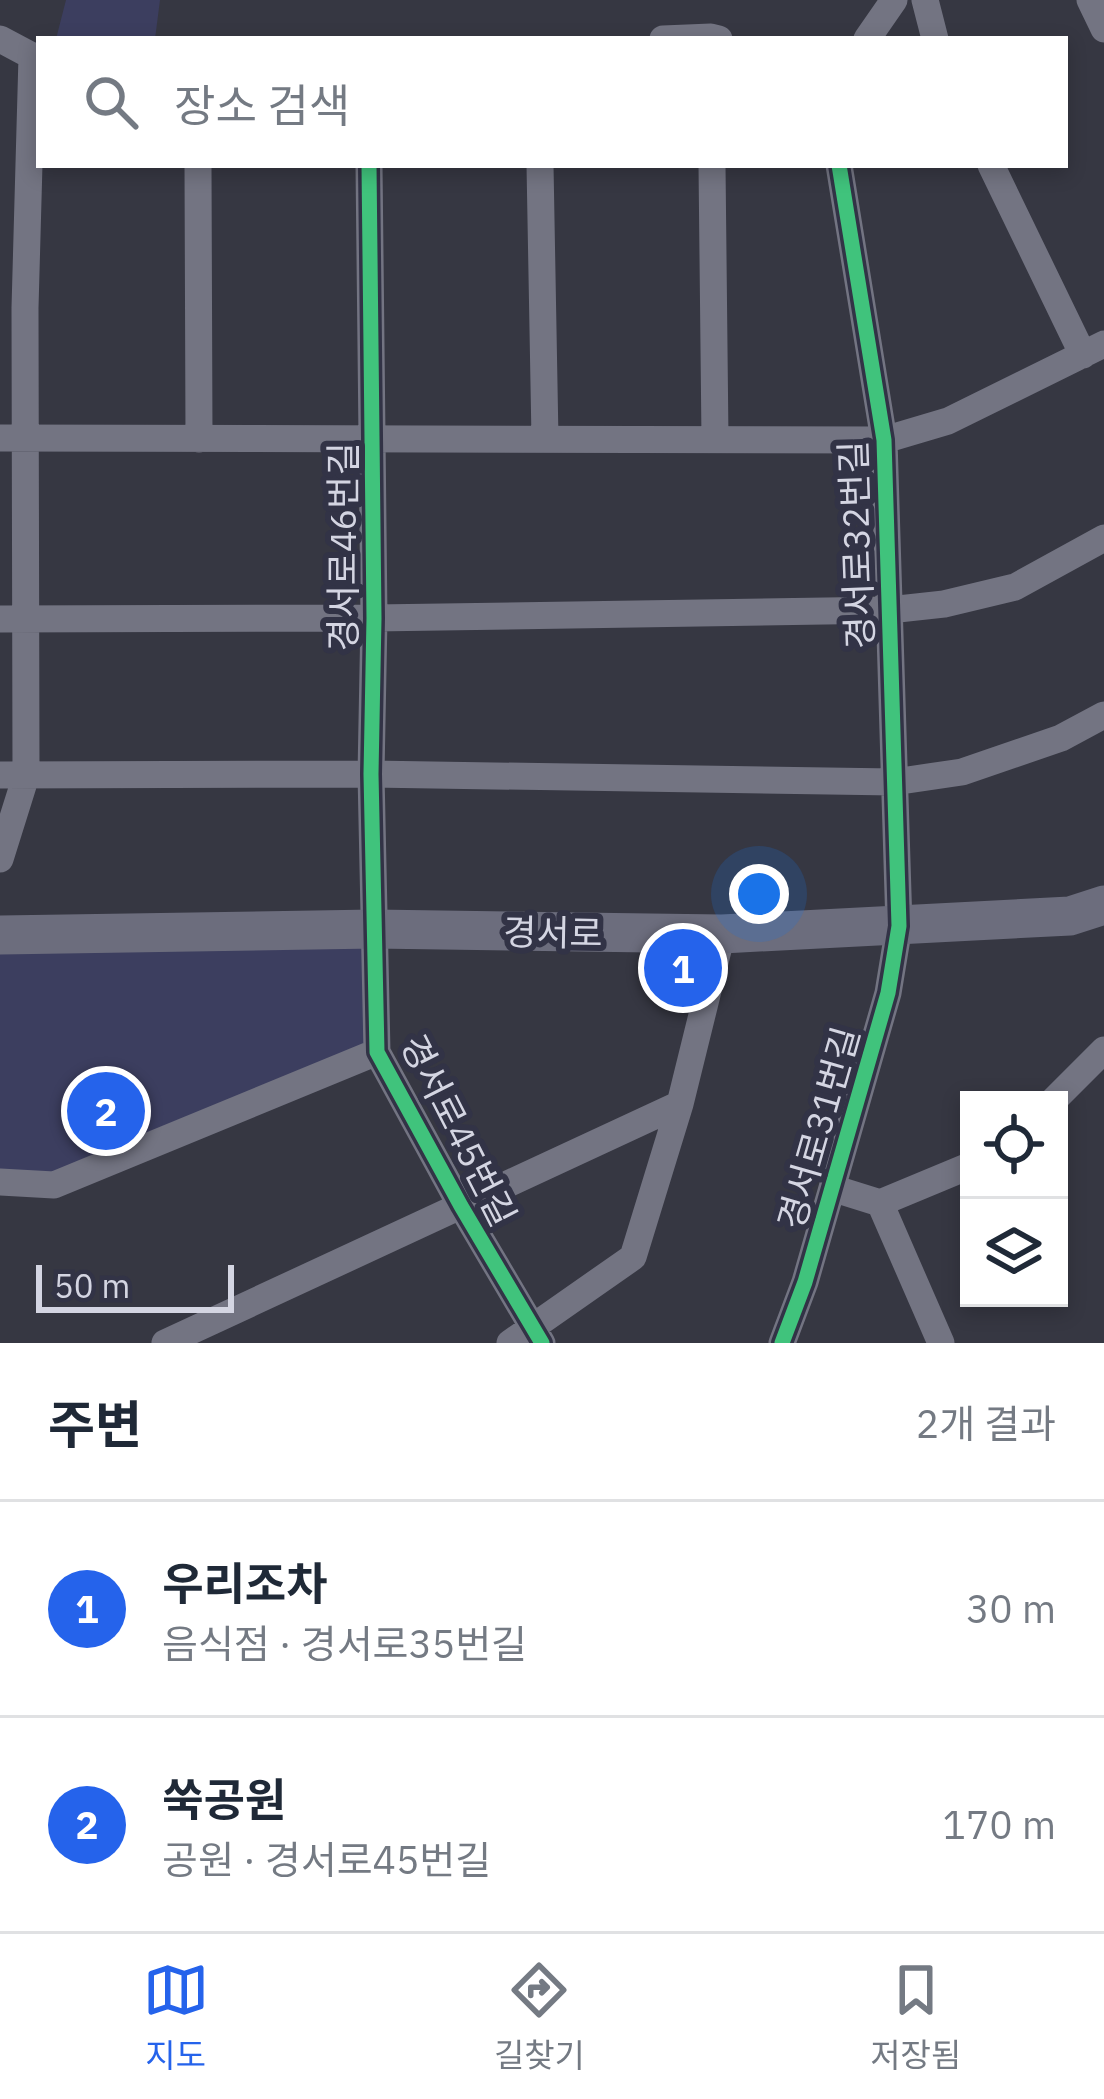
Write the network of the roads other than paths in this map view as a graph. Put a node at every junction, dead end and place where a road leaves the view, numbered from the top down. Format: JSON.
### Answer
{"nodes":[{"id":1,"x":894,"y":0,"type":"edge"},
{"id":2,"x":925,"y":0,"type":"edge"},
{"id":3,"x":1090,"y":0,"type":"edge"},
{"id":4,"x":1104,"y":29,"type":"edge"},
{"id":5,"x":868,"y":36,"type":"edge"},
{"id":6,"x":934,"y":36,"type":"edge"},
{"id":7,"x":0,"y":39,"type":"edge"},
{"id":8,"x":35,"y":56,"type":"edge"},
{"id":9,"x":198,"y":168,"type":"edge"},
{"id":10,"x":369,"y":168,"type":"edge"},
{"id":11,"x":540,"y":168,"type":"edge"},
{"id":12,"x":712,"y":168,"type":"edge"},
{"id":13,"x":839,"y":168,"type":"edge"},
{"id":14,"x":994,"y":168,"type":"edge"},
{"id":15,"x":12,"y":307,"type":"edge"},
{"id":16,"x":1094,"y":350,"type":"edge"},
{"id":17,"x":13,"y":438,"type":"edge"},
{"id":18,"x":199,"y":439,"type":"junction"},
{"id":19,"x":372,"y":439,"type":"junction"},
{"id":20,"x":545,"y":440,"type":"junction"},
{"id":21,"x":715,"y":440,"type":"junction"},
{"id":22,"x":884,"y":440,"type":"junction"},
{"id":23,"x":1104,"y":538,"type":"edge"},
{"id":24,"x":889,"y":610,"type":"junction"},
{"id":25,"x":374,"y":618,"type":"junction"},
{"id":26,"x":13,"y":619,"type":"edge"},
{"id":27,"x":1104,"y":715,"type":"edge"},
{"id":28,"x":371,"y":774,"type":"junction"},
{"id":29,"x":13,"y":775,"type":"edge"},
{"id":30,"x":894,"y":782,"type":"junction"},
{"id":31,"x":0,"y":859,"type":"edge"},
{"id":32,"x":1104,"y":904,"type":"edge"},
{"id":33,"x":899,"y":926,"type":"junction"},
{"id":34,"x":374,"y":929,"type":"junction"},
{"id":35,"x":722,"y":934,"type":"junction"},
{"id":36,"x":0,"y":935,"type":"edge"},
{"id":37,"x":1104,"y":1050,"type":"edge"},
{"id":38,"x":377,"y":1052,"type":"junction"},
{"id":39,"x":1063,"y":1091,"type":"edge"},
{"id":40,"x":680,"y":1104,"type":"junction"},
{"id":41,"x":960,"y":1170,"type":"edge"},
{"id":42,"x":0,"y":1182,"type":"edge"},
{"id":43,"x":832,"y":1187,"type":"junction"},
{"id":44,"x":880,"y":1203,"type":"junction"},
{"id":45,"x":461,"y":1206,"type":"junction"},
{"id":46,"x":528,"y":1338,"type":"edge"},
{"id":47,"x":165,"y":1343,"type":"edge"},
{"id":48,"x":782,"y":1343,"type":"edge"},
{"id":49,"x":941,"y":1343,"type":"edge"}],
"edges":[{"from":1,"to":5,"type":"street"},
{"from":2,"to":6,"type":"street"},
{"from":3,"to":4,"type":"street"},
{"from":7,"to":8,"type":"street"},
{"from":8,"to":15,"type":"street"},
{"from":9,"to":18,"type":"street"},
{"from":10,"to":19,"type":"street","name":"경서로46번길"},
{"from":11,"to":20,"type":"street"},
{"from":12,"to":21,"type":"street"},
{"from":13,"to":22,"type":"street","name":"경서로32번길"},
{"from":14,"to":16,"type":"street"},
{"from":15,"to":17,"type":"street"},
{"from":16,"to":22,"type":"street"},
{"from":17,"to":18,"type":"street"},
{"from":17,"to":26,"type":"street"},
{"from":18,"to":19,"type":"street"},
{"from":19,"to":20,"type":"street"},
{"from":19,"to":25,"type":"street","name":"경서로46번길"},
{"from":20,"to":21,"type":"street"},
{"from":21,"to":22,"type":"street"},
{"from":22,"to":24,"type":"street","name":"경서로32번길"},
{"from":23,"to":24,"type":"street"},
{"from":24,"to":25,"type":"street","name":"경서로32번길"},
{"from":24,"to":30,"type":"street","name":"경서로32번길"},
{"from":25,"to":26,"type":"street","name":"경서로46번길"},
{"from":25,"to":28,"type":"street","name":"경서로46번길"},
{"from":26,"to":29,"type":"street"},
{"from":27,"to":30,"type":"street"},
{"from":28,"to":29,"type":"street"},
{"from":28,"to":30,"type":"street"},
{"from":28,"to":34,"type":"street","name":"경서로46번길"},
{"from":29,"to":31,"type":"street"},
{"from":30,"to":33,"type":"street","name":"경서로32번길"},
{"from":32,"to":33,"type":"street","name":"경서로"},
{"from":33,"to":35,"type":"street","name":"경서로"},
{"from":33,"to":43,"type":"street","name":"경서로31번길"},
{"from":34,"to":35,"type":"street","name":"경서로"},
{"from":34,"to":36,"type":"street","name":"경서로"},
{"from":34,"to":38,"type":"street","name":"경서로45번길"},
{"from":35,"to":40,"type":"street"},
{"from":37,"to":39,"type":"street"},
{"from":38,"to":42,"type":"street","name":"경서로45번길"},
{"from":38,"to":45,"type":"street","name":"경서로45번길"},
{"from":40,"to":45,"type":"street"},
{"from":40,"to":46,"type":"street"},
{"from":41,"to":44,"type":"street"},
{"from":43,"to":44,"type":"street"},
{"from":43,"to":48,"type":"street","name":"경서로31번길"},
{"from":44,"to":49,"type":"street"},
{"from":45,"to":46,"type":"street","name":"경서로45번길"},
{"from":45,"to":47,"type":"street","name":"경서로45번길"}]}
